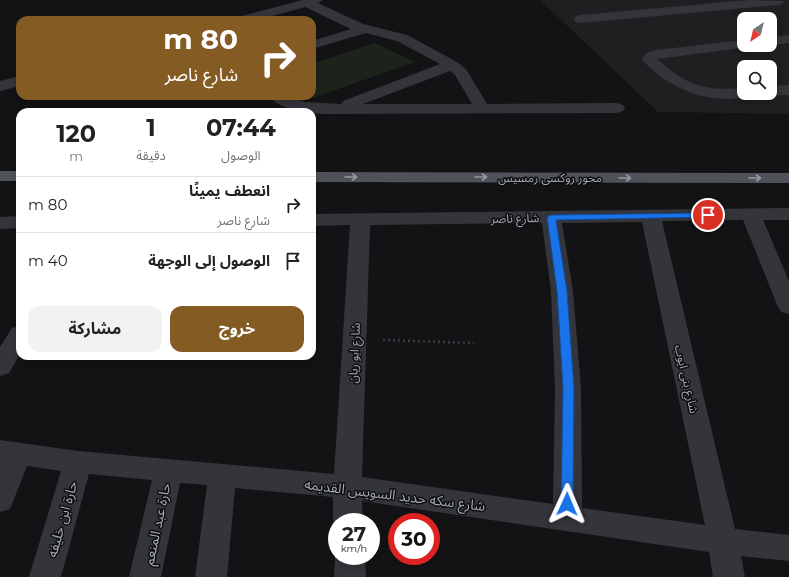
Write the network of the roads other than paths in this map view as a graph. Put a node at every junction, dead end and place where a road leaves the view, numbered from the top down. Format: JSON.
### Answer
{"nodes":[{"id":1,"x":630,"y":0,"type":"edge"},
{"id":2,"x":312,"y":1,"type":"edge"},
{"id":3,"x":781,"y":3,"type":"edge"},
{"id":4,"x":647,"y":13,"type":"junction"},
{"id":5,"x":258,"y":16,"type":"edge"},
{"id":6,"x":581,"y":19,"type":"dead end"},
{"id":7,"x":365,"y":29,"type":"junction"},
{"id":8,"x":789,"y":39,"type":"edge"},
{"id":9,"x":777,"y":40,"type":"edge"},
{"id":10,"x":316,"y":44,"type":"edge"},
{"id":11,"x":737,"y":45,"type":"edge"},
{"id":12,"x":452,"y":65,"type":"junction"},
{"id":13,"x":16,"y":82,"type":"edge"},
{"id":14,"x":0,"y":86,"type":"edge"},
{"id":15,"x":789,"y":90,"type":"edge"},
{"id":16,"x":777,"y":91,"type":"edge"},
{"id":17,"x":737,"y":93,"type":"edge"},
{"id":18,"x":284,"y":100,"type":"edge"},
{"id":19,"x":482,"y":108,"type":"junction"},
{"id":20,"x":617,"y":108,"type":"dead end"},
{"id":21,"x":336,"y":109,"type":"junction"},
{"id":22,"x":0,"y":176,"type":"edge"},
{"id":23,"x":16,"y":176,"type":"edge"},
{"id":24,"x":316,"y":177,"type":"edge"},
{"id":25,"x":789,"y":178,"type":"edge"},
{"id":26,"x":789,"y":214,"type":"edge"},
{"id":27,"x":751,"y":215,"type":"junction"},
{"id":28,"x":651,"y":216,"type":"junction"},
{"id":29,"x":551,"y":217,"type":"junction"},
{"id":30,"x":316,"y":220,"type":"edge"},
{"id":31,"x":360,"y":220,"type":"junction"},
{"id":32,"x":16,"y":222,"type":"edge"},
{"id":33,"x":0,"y":223,"type":"edge"},
{"id":34,"x":787,"y":296,"type":"edge"},
{"id":35,"x":16,"y":343,"type":"edge"},
{"id":36,"x":0,"y":367,"type":"edge"},
{"id":37,"x":9,"y":452,"type":"edge"},
{"id":38,"x":78,"y":462,"type":"junction"},
{"id":39,"x":168,"y":471,"type":"junction"},
{"id":40,"x":222,"y":476,"type":"junction"},
{"id":41,"x":347,"y":487,"type":"junction"},
{"id":42,"x":0,"y":500,"type":"edge"},
{"id":43,"x":348,"y":513,"type":"edge"},
{"id":44,"x":567,"y":518,"type":"junction"},
{"id":45,"x":723,"y":542,"type":"junction"},
{"id":46,"x":789,"y":548,"type":"edge"},
{"id":47,"x":350,"y":565,"type":"edge"},
{"id":48,"x":45,"y":577,"type":"edge"},
{"id":49,"x":145,"y":577,"type":"edge"},
{"id":50,"x":211,"y":577,"type":"edge"},
{"id":51,"x":350,"y":577,"type":"edge"},
{"id":52,"x":730,"y":577,"type":"edge"}],
"edges":[{"from":1,"to":4,"type":"street"},
{"from":2,"to":5,"type":"street"},
{"from":2,"to":7,"type":"street"},
{"from":3,"to":4,"type":"street"},
{"from":4,"to":6,"type":"street"},
{"from":7,"to":10,"type":"street"},
{"from":7,"to":12,"type":"street"},
{"from":8,"to":9,"type":"street"},
{"from":11,"to":17,"type":"street"},
{"from":12,"to":19,"type":"street"},
{"from":12,"to":21,"type":"street"},
{"from":13,"to":14,"type":"street"},
{"from":15,"to":16,"type":"street"},
{"from":18,"to":21,"type":"street"},
{"from":19,"to":20,"type":"street"},
{"from":19,"to":21,"type":"street"},
{"from":22,"to":23,"type":"main road"},
{"from":24,"to":25,"type":"main road","name":"محور روكسى رمسيس","one_way":true},
{"from":26,"to":27,"type":"street","name":"شارع ناصر"},
{"from":27,"to":28,"type":"street","name":"شارع ناصر"},
{"from":27,"to":34,"type":"street"},
{"from":28,"to":29,"type":"street","name":"شارع ناصر"},
{"from":28,"to":45,"type":"street","name":"شارع بنى ايوب"},
{"from":29,"to":31,"type":"street","name":"شارع ناصر"},
{"from":29,"to":44,"type":"street"},
{"from":30,"to":31,"type":"street","name":"شارع ناصر"},
{"from":31,"to":41,"type":"street","name":"شارع ابو ريان"},
{"from":32,"to":33,"type":"street"},
{"from":35,"to":36,"type":"street"},
{"from":37,"to":38,"type":"street","name":"شارع سكه حديد السويس القديمه"},
{"from":37,"to":42,"type":"street"},
{"from":38,"to":39,"type":"street","name":"شارع سكه حديد السويس القديمه"},
{"from":38,"to":48,"type":"street","name":"حارة ابن خليفه"},
{"from":39,"to":40,"type":"street","name":"شارع سكه حديد السويس القديمه"},
{"from":39,"to":49,"type":"street","name":"حارة عبد المنعم"},
{"from":40,"to":41,"type":"street","name":"شارع سكه حديد السويس القديمه"},
{"from":40,"to":50,"type":"street"},
{"from":41,"to":43,"type":"street","name":"شارع ابو ريان"},
{"from":41,"to":44,"type":"street","name":"شارع سكه حديد السويس القديمه"},
{"from":44,"to":45,"type":"street","name":"شارع سكه حديد السويس القديمه"},
{"from":45,"to":46,"type":"street","name":"شارع سكه حديد السويس القديمه"},
{"from":45,"to":52,"type":"street","name":"شارع بنى ايوب"},
{"from":47,"to":51,"type":"street"}]}
